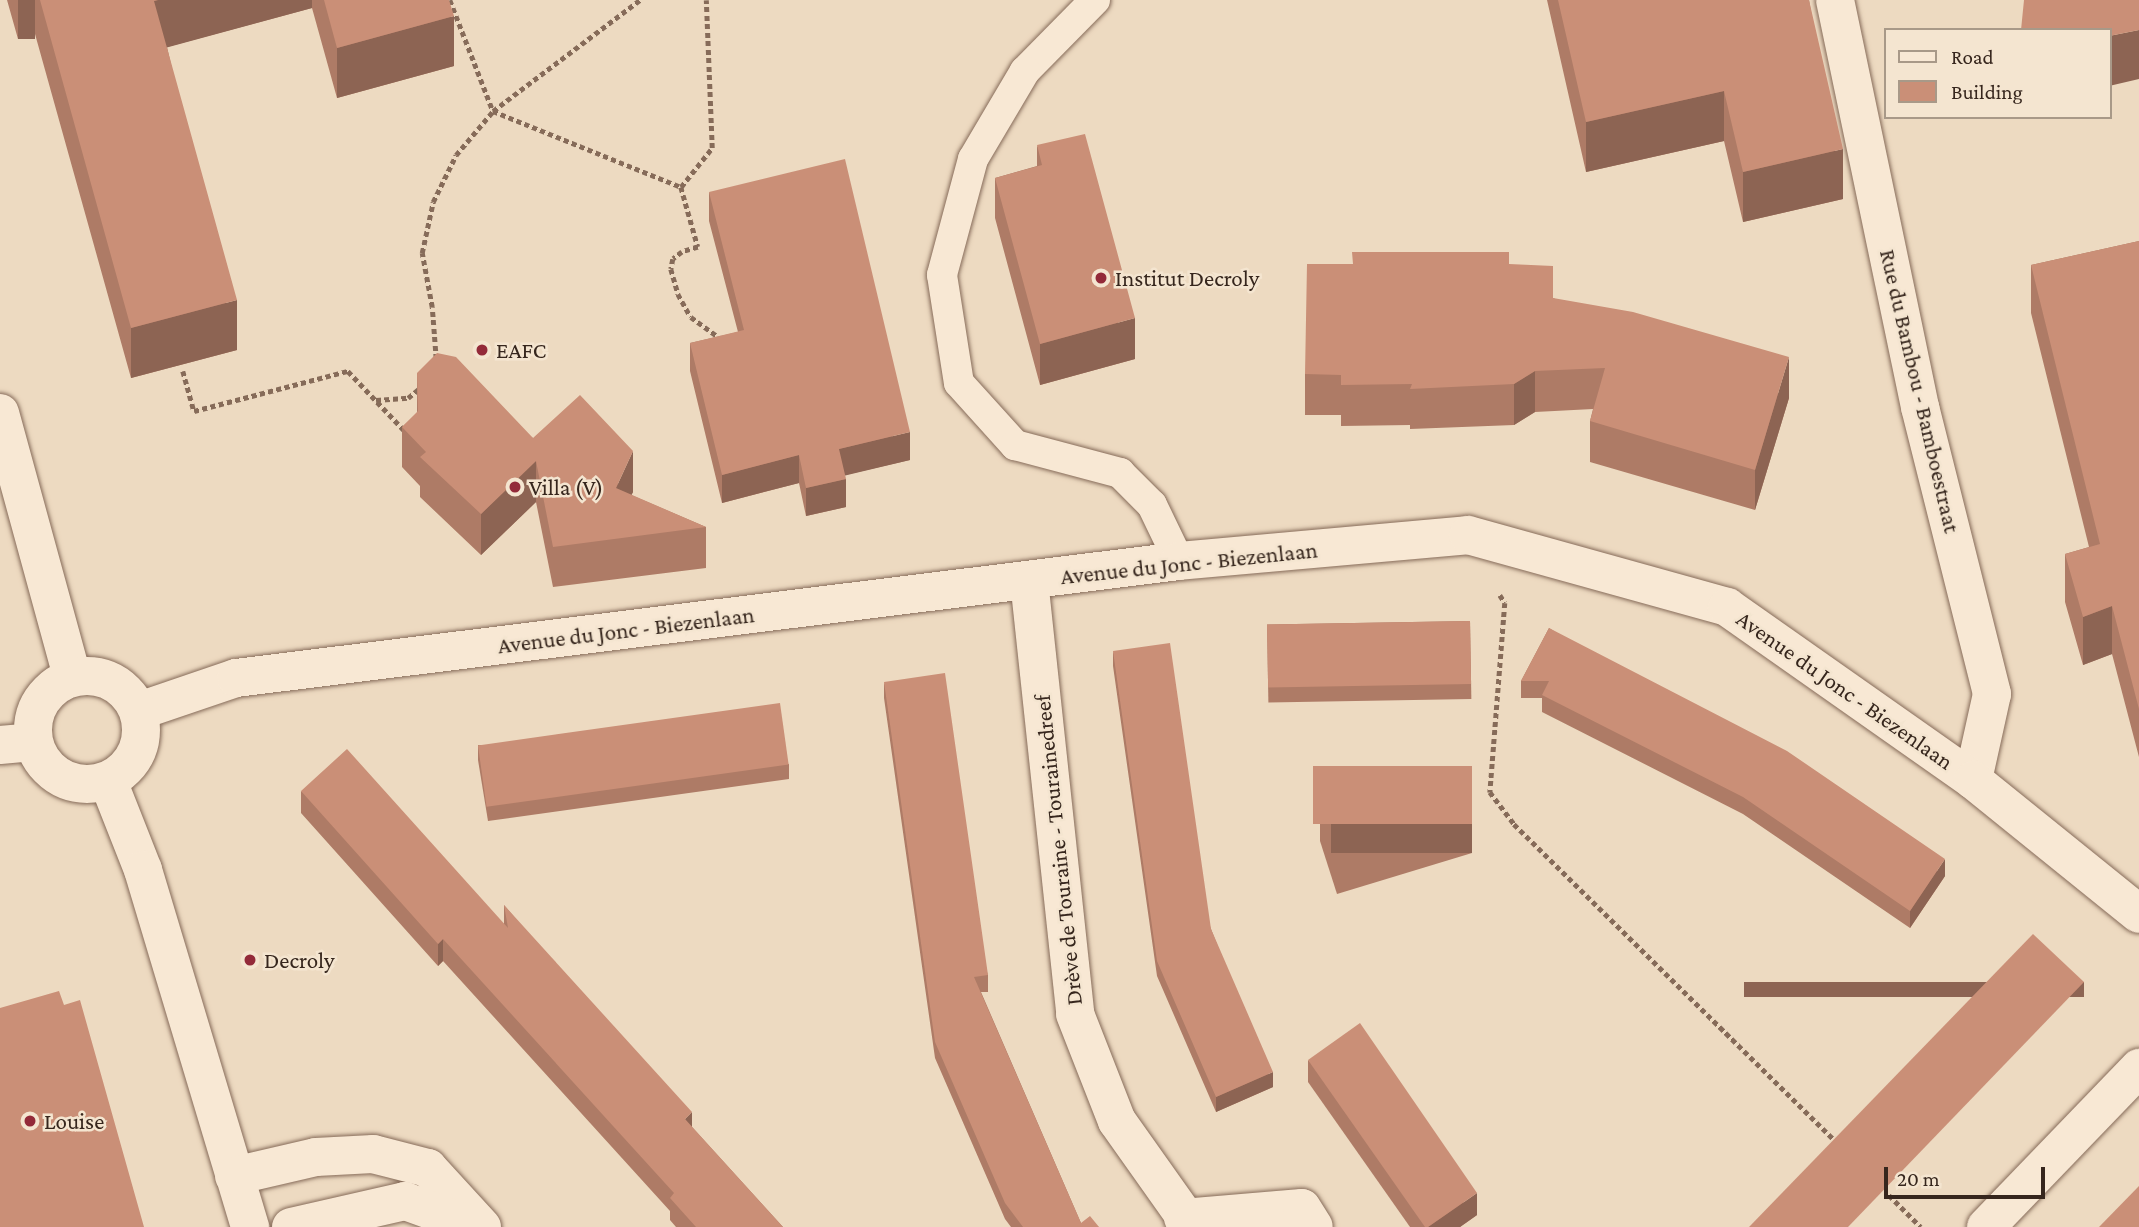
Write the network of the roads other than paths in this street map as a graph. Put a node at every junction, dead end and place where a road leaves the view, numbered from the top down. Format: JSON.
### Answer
{"nodes":[{"id":1,"x":1095,"y":0,"type":"edge"},
{"id":2,"x":1835,"y":0,"type":"edge"},
{"id":3,"x":0,"y":413,"type":"edge"},
{"id":4,"x":1179,"y":561,"type":"junction"},
{"id":5,"x":1029,"y":580,"type":"junction"},
{"id":6,"x":72,"y":677,"type":"junction"},
{"id":7,"x":139,"y":711,"type":"junction"},
{"id":8,"x":16,"y":743,"type":"edge"},
{"id":9,"x":1973,"y":780,"type":"junction"},
{"id":10,"x":108,"y":781,"type":"junction"},
{"id":11,"x":2139,"y":914,"type":"edge"},
{"id":12,"x":2139,"y":1068,"type":"edge"},
{"id":13,"x":234,"y":1176,"type":"junction"},
{"id":14,"x":1188,"y":1222,"type":"edge"},
{"id":15,"x":250,"y":1227,"type":"edge"},
{"id":16,"x":291,"y":1227,"type":"edge"},
{"id":17,"x":480,"y":1227,"type":"edge"},
{"id":18,"x":1314,"y":1227,"type":"edge"},
{"id":19,"x":1986,"y":1227,"type":"edge"}],
"edges":[{"from":1,"to":4,"type":"lane"},
{"from":2,"to":9,"type":"street","name":"Rue du Bambou - Bamboestraat"},
{"from":3,"to":6,"type":"street"},
{"from":4,"to":5,"type":"street","name":"Avenue du Jonc - Biezenlaan"},
{"from":4,"to":9,"type":"street","name":"Avenue du Jonc - Biezenlaan"},
{"from":5,"to":7,"type":"street","name":"Avenue du Jonc - Biezenlaan"},
{"from":5,"to":14,"type":"street","name":"Drève de Touraine - Tourainedreef"},
{"from":6,"to":7,"type":"street"},
{"from":6,"to":8,"type":"street"},
{"from":7,"to":10,"type":"street"},
{"from":8,"to":10,"type":"street"},
{"from":9,"to":11,"type":"street","name":"Avenue du Jonc - Biezenlaan"},
{"from":10,"to":13,"type":"street"},
{"from":12,"to":19,"type":"street"},
{"from":13,"to":15,"type":"street"},
{"from":13,"to":17,"type":"street"},
{"from":14,"to":18,"type":"street","name":"Drève de Touraine - Tourainedreef"},
{"from":16,"to":17,"type":"street"}]}
